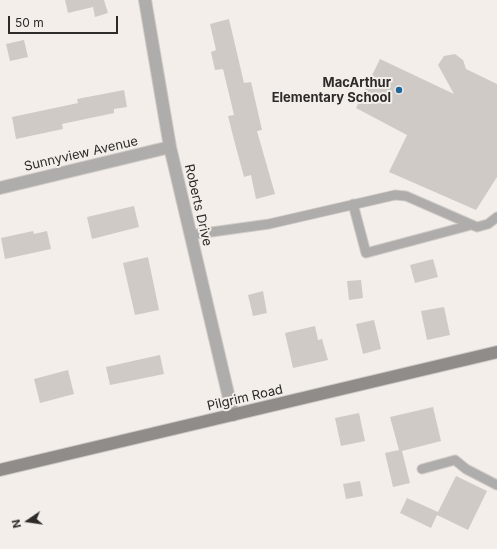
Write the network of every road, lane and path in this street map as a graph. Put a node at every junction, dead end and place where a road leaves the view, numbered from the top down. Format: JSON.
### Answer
{"nodes":[{"id":1,"x":145,"y":0,"type":"edge"},
{"id":2,"x":170,"y":147,"type":"junction"},
{"id":3,"x":0,"y":188,"type":"edge"},
{"id":4,"x":353,"y":204,"type":"junction"},
{"id":5,"x":497,"y":217,"type":"edge"},
{"id":6,"x":471,"y":225,"type":"junction"},
{"id":7,"x":190,"y":235,"type":"junction"},
{"id":8,"x":497,"y":352,"type":"edge"},
{"id":9,"x":233,"y":415,"type":"junction"},
{"id":10,"x":422,"y":469,"type":"dead end"},
{"id":11,"x":0,"y":470,"type":"edge"},
{"id":12,"x":497,"y":486,"type":"edge"}],
"edges":[{"from":1,"to":2,"type":"street","name":"Roberts Drive"},
{"from":2,"to":3,"type":"street","name":"Sunnyview Avenue"},
{"from":2,"to":7,"type":"street","name":"Roberts Drive"},
{"from":4,"to":6,"type":"lane"},
{"from":4,"to":6,"type":"lane"},
{"from":4,"to":7,"type":"lane"},
{"from":5,"to":6,"type":"lane"},
{"from":7,"to":9,"type":"street","name":"Roberts Drive"},
{"from":8,"to":9,"type":"street","name":"Pilgrim Road"},
{"from":9,"to":11,"type":"street","name":"Pilgrim Road"},
{"from":10,"to":12,"type":"lane"}]}
